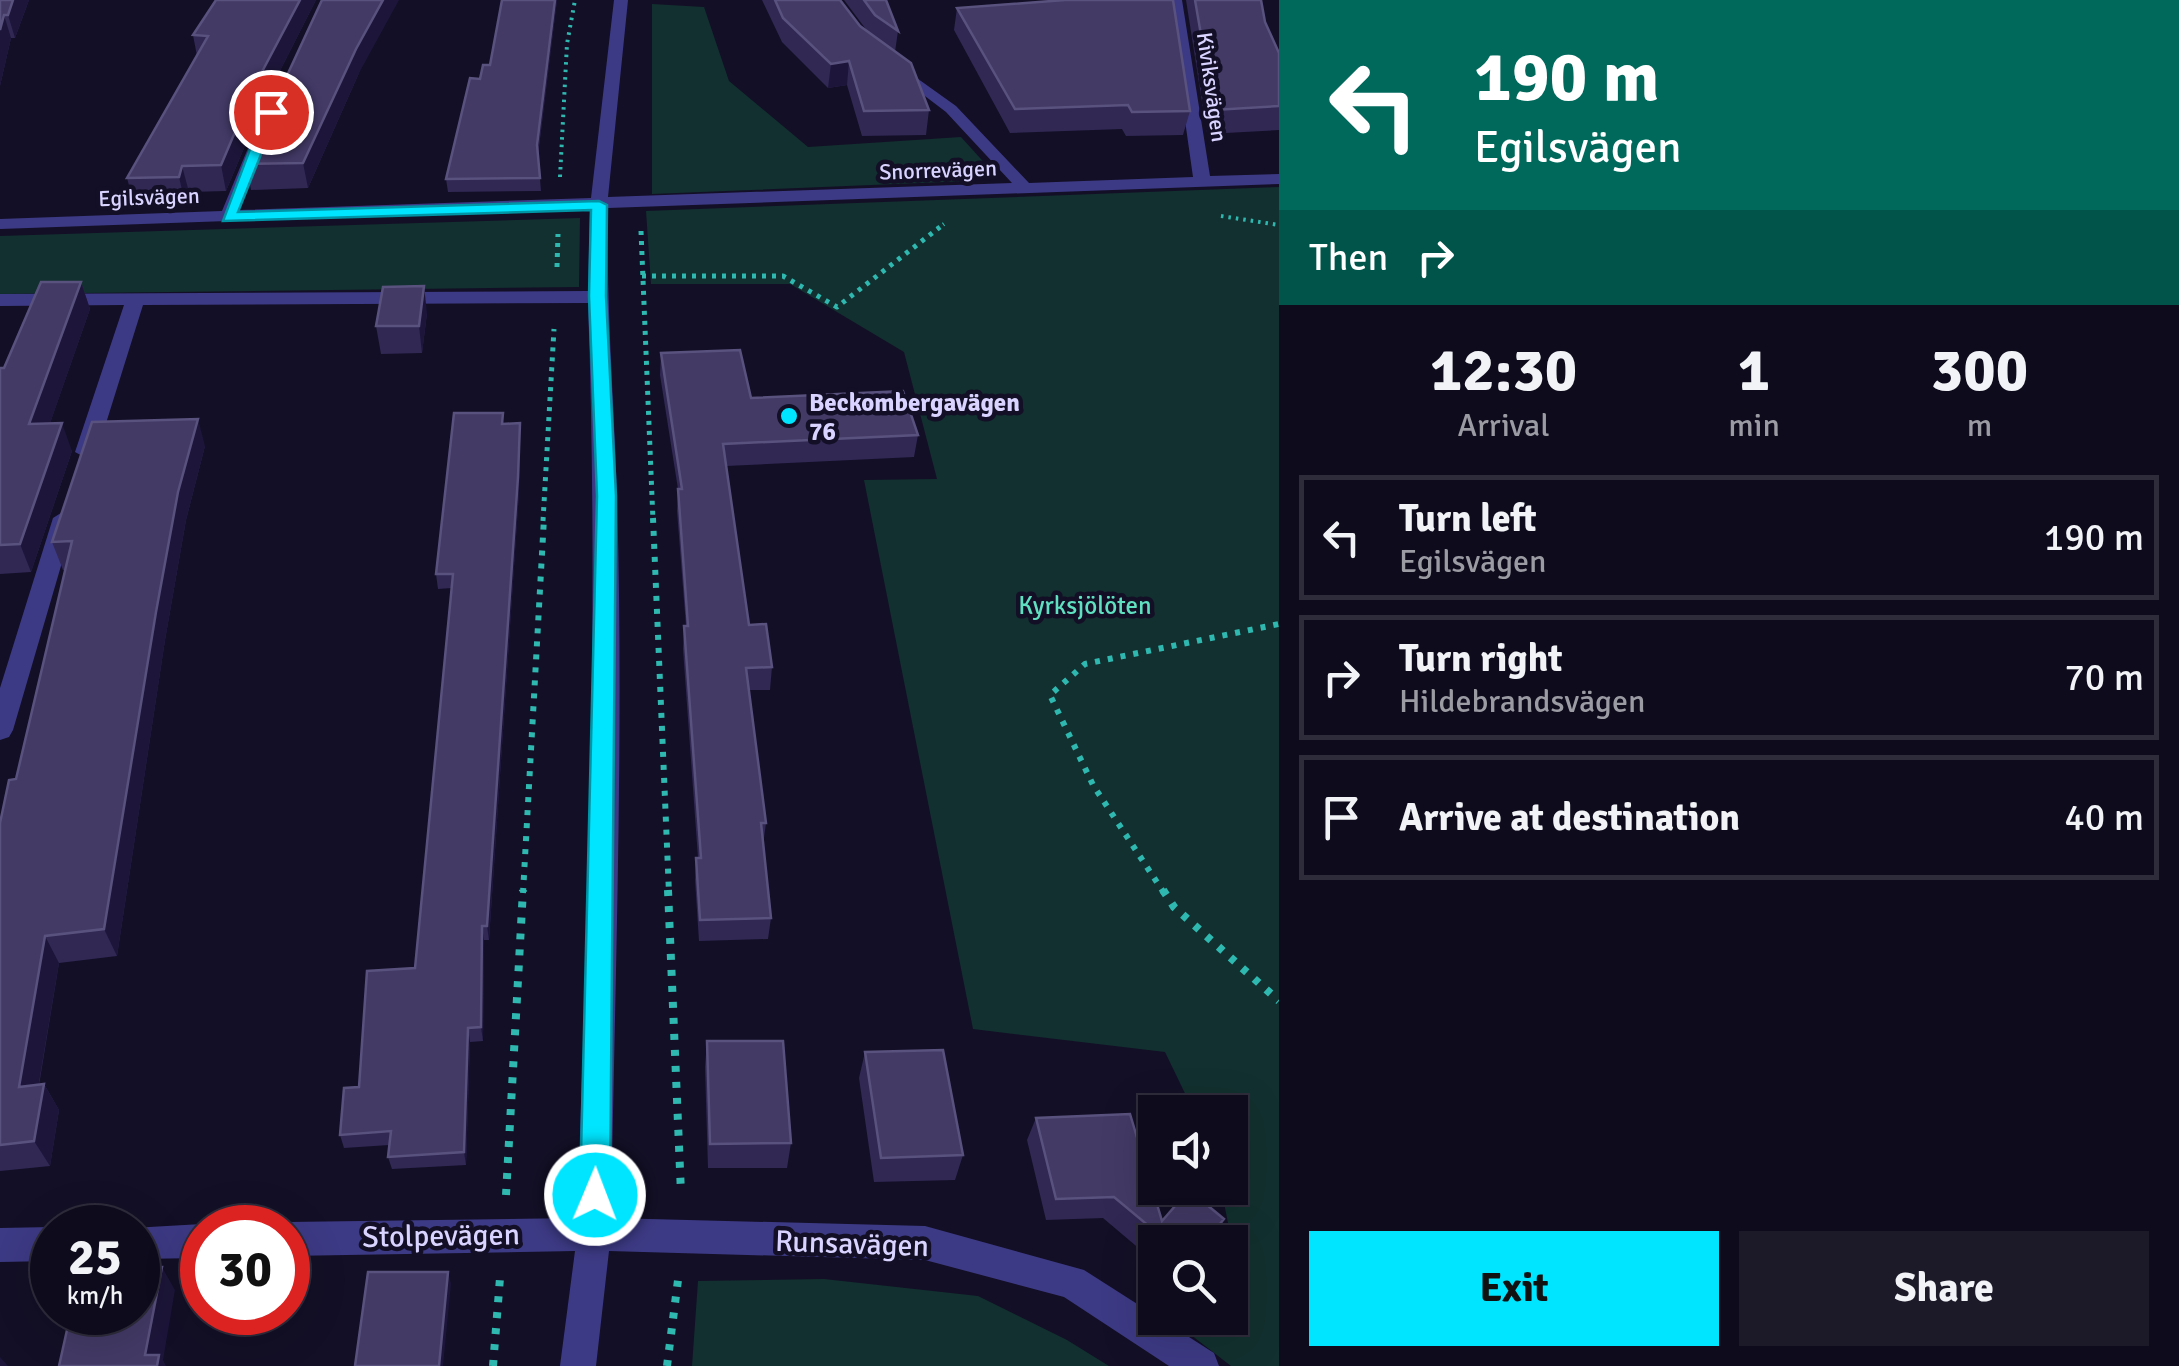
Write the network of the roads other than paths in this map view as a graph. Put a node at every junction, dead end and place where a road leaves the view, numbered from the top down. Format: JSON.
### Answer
{"nodes":[{"id":1,"x":621,"y":0,"type":"edge"},
{"id":2,"x":1175,"y":0,"type":"edge"},
{"id":3,"x":880,"y":55,"type":"edge"},
{"id":4,"x":264,"y":129,"type":"edge"},
{"id":5,"x":1279,"y":180,"type":"edge"},
{"id":6,"x":1202,"y":181,"type":"junction"},
{"id":7,"x":1027,"y":190,"type":"junction"},
{"id":8,"x":599,"y":205,"type":"junction"},
{"id":9,"x":228,"y":217,"type":"junction"},
{"id":10,"x":0,"y":224,"type":"edge"},
{"id":11,"x":598,"y":296,"type":"junction"},
{"id":12,"x":0,"y":300,"type":"edge"},
{"id":13,"x":135,"y":300,"type":"junction"},
{"id":14,"x":0,"y":730,"type":"edge"},
{"id":15,"x":594,"y":1234,"type":"junction"},
{"id":16,"x":310,"y":1239,"type":"edge"},
{"id":17,"x":0,"y":1244,"type":"edge"},
{"id":18,"x":30,"y":1244,"type":"edge"},
{"id":19,"x":578,"y":1366,"type":"edge"},
{"id":20,"x":1201,"y":1366,"type":"edge"}],
"edges":[{"from":1,"to":8,"type":"street"},
{"from":2,"to":6,"type":"street","name":"Kiviksvägen"},
{"from":3,"to":7,"type":"street"},
{"from":4,"to":9,"type":"street"},
{"from":5,"to":6,"type":"street","name":"Snorrevägen"},
{"from":6,"to":7,"type":"street","name":"Snorrevägen"},
{"from":7,"to":8,"type":"street","name":"Snorrevägen"},
{"from":8,"to":9,"type":"street","name":"Egilsvägen"},
{"from":8,"to":11,"type":"street"},
{"from":9,"to":10,"type":"street","name":"Egilsvägen"},
{"from":11,"to":13,"type":"street"},
{"from":11,"to":15,"type":"street"},
{"from":12,"to":13,"type":"street"},
{"from":13,"to":14,"type":"street"},
{"from":15,"to":16,"type":"street","name":"Stolpevägen"},
{"from":15,"to":19,"type":"street"},
{"from":15,"to":20,"type":"street","name":"Runsavägen"},
{"from":17,"to":18,"type":"street"}]}
